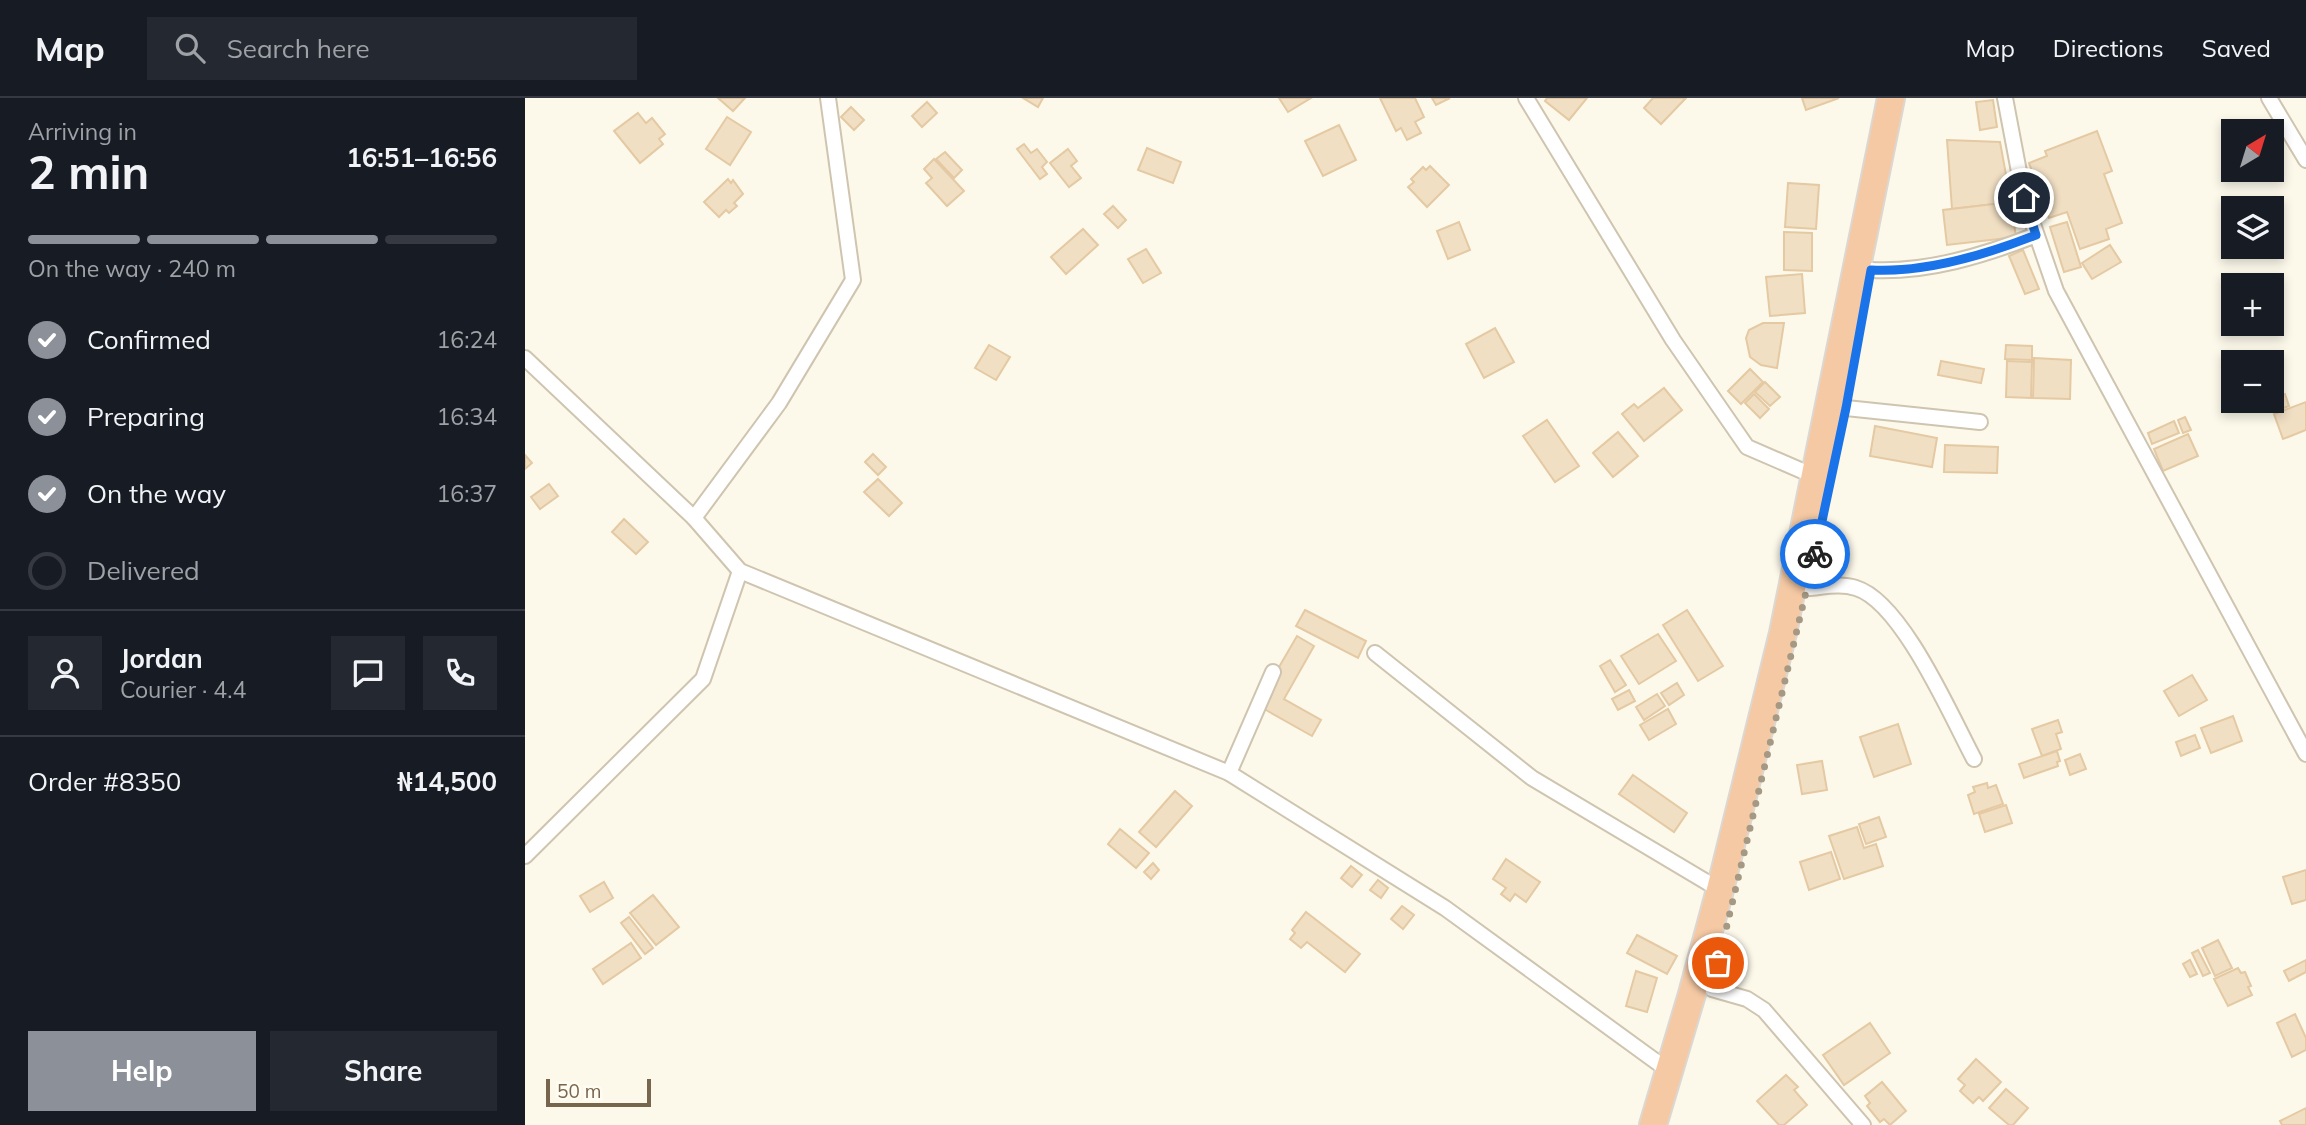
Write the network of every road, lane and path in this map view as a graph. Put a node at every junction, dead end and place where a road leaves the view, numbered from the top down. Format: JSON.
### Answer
{"nodes":[{"id":1,"x":828,"y":98,"type":"edge"},
{"id":2,"x":1526,"y":98,"type":"edge"},
{"id":3,"x":1891,"y":98,"type":"edge"},
{"id":4,"x":1906,"y":98,"type":"edge"},
{"id":5,"x":2005,"y":98,"type":"edge"},
{"id":6,"x":2269,"y":98,"type":"edge"},
{"id":7,"x":2306,"y":160,"type":"edge"},
{"id":8,"x":2036,"y":235,"type":"junction"},
{"id":9,"x":1871,"y":270,"type":"junction"},
{"id":10,"x":525,"y":358,"type":"edge"},
{"id":11,"x":1846,"y":408,"type":"junction"},
{"id":12,"x":1980,"y":422,"type":"dead end"},
{"id":13,"x":1814,"y":476,"type":"junction"},
{"id":14,"x":694,"y":518,"type":"junction"},
{"id":15,"x":740,"y":571,"type":"junction"},
{"id":16,"x":1808,"y":589,"type":"junction"},
{"id":17,"x":1375,"y":653,"type":"dead end"},
{"id":18,"x":1273,"y":672,"type":"dead end"},
{"id":19,"x":2306,"y":754,"type":"edge"},
{"id":20,"x":1974,"y":759,"type":"dead end"},
{"id":21,"x":1230,"y":773,"type":"junction"},
{"id":22,"x":525,"y":856,"type":"edge"},
{"id":23,"x":1720,"y":890,"type":"junction"},
{"id":24,"x":1712,"y":989,"type":"junction"},
{"id":25,"x":1669,"y":1071,"type":"junction"},
{"id":26,"x":1653,"y":1125,"type":"edge"},
{"id":27,"x":1671,"y":1125,"type":"edge"},
{"id":28,"x":1863,"y":1125,"type":"edge"}],
"edges":[{"from":1,"to":14,"type":"street"},
{"from":2,"to":13,"type":"street"},
{"from":3,"to":13,"type":"highway"},
{"from":4,"to":9,"type":"highway"},
{"from":5,"to":8,"type":"street"},
{"from":6,"to":7,"type":"street"},
{"from":8,"to":9,"type":"street"},
{"from":8,"to":19,"type":"street"},
{"from":9,"to":11,"type":"highway"},
{"from":10,"to":14,"type":"street"},
{"from":11,"to":12,"type":"street"},
{"from":11,"to":16,"type":"highway"},
{"from":13,"to":23,"type":"highway"},
{"from":14,"to":15,"type":"street"},
{"from":15,"to":21,"type":"street"},
{"from":15,"to":22,"type":"street"},
{"from":16,"to":20,"type":"street"},
{"from":16,"to":24,"type":"highway"},
{"from":17,"to":23,"type":"street"},
{"from":18,"to":21,"type":"street"},
{"from":21,"to":25,"type":"street"},
{"from":23,"to":25,"type":"highway"},
{"from":24,"to":27,"type":"highway"},
{"from":24,"to":28,"type":"street"},
{"from":25,"to":26,"type":"highway"}]}
